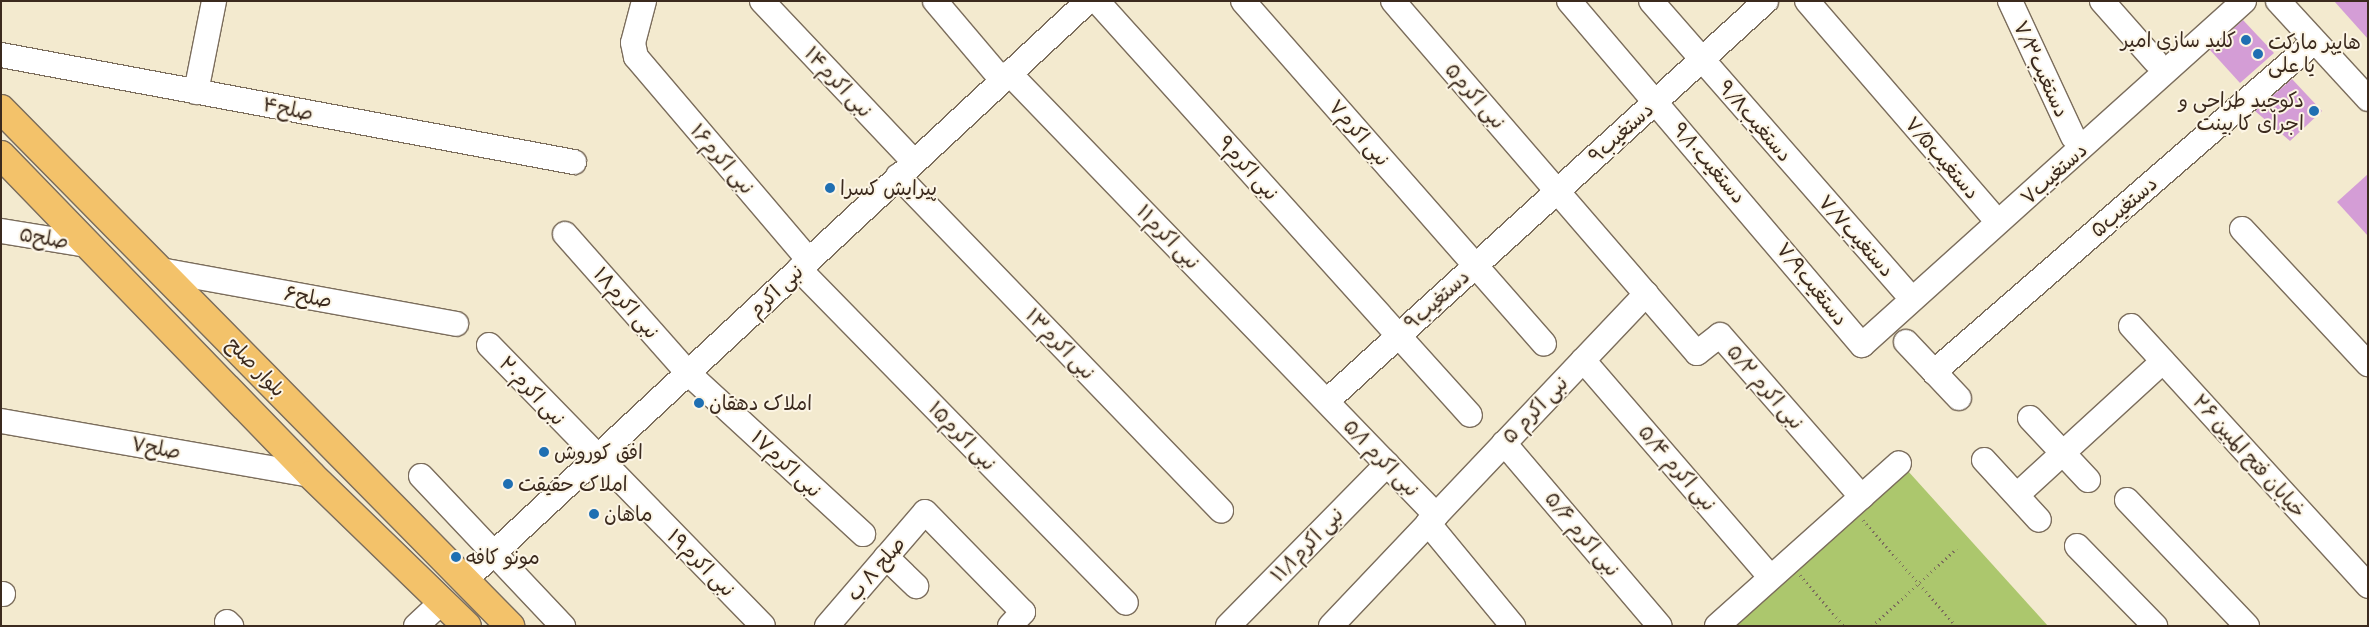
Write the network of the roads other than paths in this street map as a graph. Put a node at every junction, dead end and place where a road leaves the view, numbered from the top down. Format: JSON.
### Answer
{"nodes":[{"id":1,"x":214,"y":1,"type":"edge"},
{"id":2,"x":644,"y":1,"type":"edge"},
{"id":3,"x":762,"y":1,"type":"edge"},
{"id":4,"x":935,"y":1,"type":"edge"},
{"id":5,"x":1243,"y":1,"type":"edge"},
{"id":6,"x":1393,"y":1,"type":"edge"},
{"id":7,"x":1569,"y":1,"type":"edge"},
{"id":8,"x":1651,"y":1,"type":"edge"},
{"id":9,"x":1766,"y":1,"type":"edge"},
{"id":10,"x":1807,"y":1,"type":"edge"},
{"id":11,"x":2010,"y":1,"type":"edge"},
{"id":12,"x":2102,"y":1,"type":"edge"},
{"id":13,"x":2244,"y":1,"type":"edge"},
{"id":14,"x":2278,"y":1,"type":"edge"},
{"id":15,"x":1084,"y":3,"type":"edge"},
{"id":16,"x":2314,"y":42,"type":"junction"},
{"id":17,"x":1,"y":55,"type":"edge"},
{"id":18,"x":1702,"y":60,"type":"junction"},
{"id":19,"x":2155,"y":61,"type":"dead end"},
{"id":20,"x":1006,"y":77,"type":"junction"},
{"id":21,"x":196,"y":92,"type":"junction"},
{"id":22,"x":2368,"y":99,"type":"edge"},
{"id":23,"x":1656,"y":101,"type":"junction"},
{"id":24,"x":1,"y":109,"type":"edge"},
{"id":25,"x":2073,"y":137,"type":"dead end"},
{"id":26,"x":1,"y":155,"type":"edge"},
{"id":27,"x":574,"y":162,"type":"dead end"},
{"id":28,"x":906,"y":169,"type":"junction"},
{"id":29,"x":1808,"y":182,"type":"joint"},
{"id":30,"x":1558,"y":191,"type":"junction"},
{"id":31,"x":1989,"y":212,"type":"dead end"},
{"id":32,"x":1762,"y":224,"type":"joint"},
{"id":33,"x":2242,"y":229,"type":"dead end"},
{"id":34,"x":1,"y":231,"type":"edge"},
{"id":35,"x":565,"y":234,"type":"dead end"},
{"id":36,"x":87,"y":245,"type":"junction"},
{"id":37,"x":804,"y":265,"type":"junction"},
{"id":38,"x":1476,"y":266,"type":"junction"},
{"id":39,"x":160,"y":270,"type":"junction"},
{"id":40,"x":1904,"y":290,"type":"dead end"},
{"id":41,"x":1646,"y":294,"type":"junction"},
{"id":42,"x":456,"y":324,"type":"dead end"},
{"id":43,"x":2131,"y":326,"type":"dead end"},
{"id":44,"x":1399,"y":335,"type":"junction"},
{"id":45,"x":1906,"y":342,"type":"dead end"},
{"id":46,"x":1544,"y":344,"type":"dead end"},
{"id":47,"x":489,"y":345,"type":"dead end"},
{"id":48,"x":1862,"y":345,"type":"joint"},
{"id":49,"x":1583,"y":360,"type":"junction"},
{"id":50,"x":2163,"y":361,"type":"junction"},
{"id":51,"x":2368,"y":364,"type":"edge"},
{"id":52,"x":1934,"y":372,"type":"junction"},
{"id":53,"x":688,"y":373,"type":"junction"},
{"id":54,"x":1960,"y":398,"type":"dead end"},
{"id":55,"x":1327,"y":401,"type":"junction"},
{"id":56,"x":1470,"y":415,"type":"dead end"},
{"id":57,"x":2030,"y":418,"type":"dead end"},
{"id":58,"x":1,"y":420,"type":"edge"},
{"id":59,"x":1504,"y":442,"type":"junction"},
{"id":60,"x":2062,"y":453,"type":"junction"},
{"id":61,"x":596,"y":458,"type":"junction"},
{"id":62,"x":1984,"y":460,"type":"dead end"},
{"id":63,"x":1899,"y":463,"type":"dead end"},
{"id":64,"x":1387,"y":464,"type":"junction"},
{"id":65,"x":311,"y":475,"type":"junction"},
{"id":66,"x":421,"y":476,"type":"dead end"},
{"id":67,"x":2088,"y":480,"type":"dead end"},
{"id":68,"x":2016,"y":495,"type":"junction"},
{"id":69,"x":2127,"y":500,"type":"dead end"},
{"id":70,"x":1856,"y":501,"type":"junction"},
{"id":71,"x":1221,"y":512,"type":"dead end"},
{"id":72,"x":1432,"y":519,"type":"junction"},
{"id":73,"x":2039,"y":520,"type":"dead end"},
{"id":74,"x":863,"y":534,"type":"dead end"},
{"id":75,"x":2077,"y":546,"type":"dead end"},
{"id":76,"x":495,"y":553,"type":"junction"},
{"id":77,"x":886,"y":557,"type":"junction"},
{"id":78,"x":1770,"y":577,"type":"junction"},
{"id":79,"x":464,"y":581,"type":"junction"},
{"id":80,"x":916,"y":586,"type":"dead end"},
{"id":81,"x":2368,"y":586,"type":"edge"},
{"id":82,"x":442,"y":602,"type":"junction"},
{"id":83,"x":1126,"y":603,"type":"dead end"},
{"id":84,"x":1016,"y":619,"type":"edge"},
{"id":85,"x":1344,"y":621,"type":"edge"},
{"id":86,"x":416,"y":626,"type":"edge"},
{"id":87,"x":467,"y":626,"type":"edge"},
{"id":88,"x":510,"y":626,"type":"edge"},
{"id":89,"x":563,"y":626,"type":"edge"},
{"id":90,"x":763,"y":626,"type":"edge"},
{"id":91,"x":827,"y":626,"type":"edge"},
{"id":92,"x":1228,"y":626,"type":"edge"},
{"id":93,"x":1513,"y":626,"type":"edge"},
{"id":94,"x":1660,"y":626,"type":"edge"},
{"id":95,"x":1717,"y":626,"type":"edge"},
{"id":96,"x":2155,"y":626,"type":"edge"},
{"id":97,"x":2248,"y":626,"type":"edge"}],
"edges":[{"from":1,"to":21,"type":"street"},
{"from":2,"to":37,"type":"street","name":"نبی اکرم۱۶"},
{"from":3,"to":28,"type":"street","name":"نبی اکرم۱۴"},
{"from":4,"to":20,"type":"street","name":"نبی اکرم۱۱"},
{"from":5,"to":38,"type":"street","name":"نبی اکرم۷"},
{"from":6,"to":30,"type":"street","name":"نبی اکرم۵"},
{"from":7,"to":23,"type":"street","name":"دستغیب۹/۱۰"},
{"from":8,"to":18,"type":"street","name":"دستغیب۹/۸"},
{"from":9,"to":18,"type":"street","name":"دستغیب۹"},
{"from":10,"to":31,"type":"street","name":"دستغیب۷/۵"},
{"from":11,"to":25,"type":"street","name":"دستغیب۷/۳"},
{"from":12,"to":19,"type":"street"},
{"from":13,"to":48,"type":"street","name":"دستغیب۷"},
{"from":14,"to":16,"type":"street"},
{"from":15,"to":20,"type":"street","name":"نبی اکرم"},
{"from":15,"to":44,"type":"street","name":"نبی اکرم۹"},
{"from":16,"to":22,"type":"street"},
{"from":16,"to":52,"type":"street","name":"دستغیب۵"},
{"from":17,"to":21,"type":"street","name":"صلح۴"},
{"from":18,"to":23,"type":"street","name":"دستغیب۹"},
{"from":18,"to":29,"type":"street","name":"دستغیب۹/۸"},
{"from":20,"to":28,"type":"street","name":"نبی اکرم"},
{"from":20,"to":55,"type":"street","name":"نبی اکرم۱۱"},
{"from":21,"to":27,"type":"street","name":"صلح۴"},
{"from":23,"to":30,"type":"street","name":"دستغیب۹"},
{"from":23,"to":32,"type":"street","name":"دستغیب۹/۱۰"},
{"from":24,"to":39,"type":"main road","name":"بلوار صلح"},
{"from":26,"to":36,"type":"main road","name":"بلوار صلح"},
{"from":28,"to":37,"type":"street","name":"نبی اکرم"},
{"from":28,"to":71,"type":"street","name":"نبی اکرم۱۳"},
{"from":29,"to":40,"type":"street","name":"دستغیب۷/۷"},
{"from":30,"to":38,"type":"street","name":"دستغیب۹"},
{"from":30,"to":41,"type":"street"},
{"from":32,"to":48,"type":"street","name":"دستغیب۷/۹"},
{"from":33,"to":51,"type":"street"},
{"from":34,"to":36,"type":"street","name":"صلح۵"},
{"from":35,"to":53,"type":"street","name":"نبی اکرم۱۸"},
{"from":36,"to":65,"type":"main road","name":"بلوار صلح"},
{"from":37,"to":53,"type":"street","name":"نبی اکرم"},
{"from":37,"to":83,"type":"street","name":"نبی اکرم۱۵"},
{"from":38,"to":44,"type":"street","name":"۹دستغیب"},
{"from":38,"to":46,"type":"street","name":"نبی اکرم۷"},
{"from":39,"to":42,"type":"street","name":"صلح۶"},
{"from":39,"to":79,"type":"main road","name":"بلوار صلح"},
{"from":41,"to":49,"type":"street","name":"نبی اکرم ۵"},
{"from":41,"to":70,"type":"street","name":"نبی اکرم ۵/۲"},
{"from":43,"to":50,"type":"street","name":"خیابان فتح المبین ۲۶"},
{"from":44,"to":55,"type":"street"},
{"from":44,"to":56,"type":"street","name":"نبی اکرم۹"},
{"from":45,"to":52,"type":"street"},
{"from":47,"to":61,"type":"street","name":"نبی اکرم۲۰"},
{"from":49,"to":59,"type":"street","name":"نبی اکرم ۵"},
{"from":49,"to":78,"type":"street","name":"نبی اکرم ۵/۴"},
{"from":50,"to":60,"type":"street"},
{"from":50,"to":81,"type":"street","name":"خیابان فتح المبین ۲۶"},
{"from":52,"to":54,"type":"street"},
{"from":53,"to":61,"type":"street","name":"نبی اکرم"},
{"from":53,"to":74,"type":"street","name":"نبی اکرم۱۷"},
{"from":55,"to":64,"type":"street","name":"نبی اکرم ۵/۱"},
{"from":57,"to":60,"type":"street"},
{"from":58,"to":65,"type":"street","name":"صلح۷"},
{"from":59,"to":72,"type":"street","name":"نبی اکرم ۵"},
{"from":59,"to":94,"type":"street","name":"نبی اکرم ۵/۶"},
{"from":60,"to":67,"type":"street"},
{"from":60,"to":68,"type":"street"},
{"from":61,"to":76,"type":"street","name":"نبی اکرم"},
{"from":61,"to":90,"type":"street","name":"نبی اکرم۱۹"},
{"from":62,"to":68,"type":"street"},
{"from":63,"to":70,"type":"street"},
{"from":64,"to":72,"type":"street","name":"نبی اکرم ۵/۱"},
{"from":64,"to":92,"type":"street","name":"نبی اکرم۱۱/۱"},
{"from":65,"to":82,"type":"main road","name":"بلوار صلح"},
{"from":66,"to":76,"type":"street"},
{"from":68,"to":73,"type":"street"},
{"from":69,"to":97,"type":"street"},
{"from":70,"to":78,"type":"street"},
{"from":72,"to":85,"type":"street","name":"نبی اکرم ۵"},
{"from":72,"to":93,"type":"street","name":"نبی اکرم ۵/۱"},
{"from":75,"to":96,"type":"street"},
{"from":76,"to":79,"type":"street","name":"نبی اکرم"},
{"from":76,"to":89,"type":"street"},
{"from":77,"to":80,"type":"street"},
{"from":77,"to":84,"type":"street","name":"صلح ۸ ب"},
{"from":77,"to":91,"type":"street","name":"صلح ۸ ب"},
{"from":78,"to":95,"type":"street"},
{"from":79,"to":88,"type":"main road","name":"بلوار صلح"},
{"from":82,"to":86,"type":"street"},
{"from":82,"to":87,"type":"main road","name":"بلوار صلح"}]}
